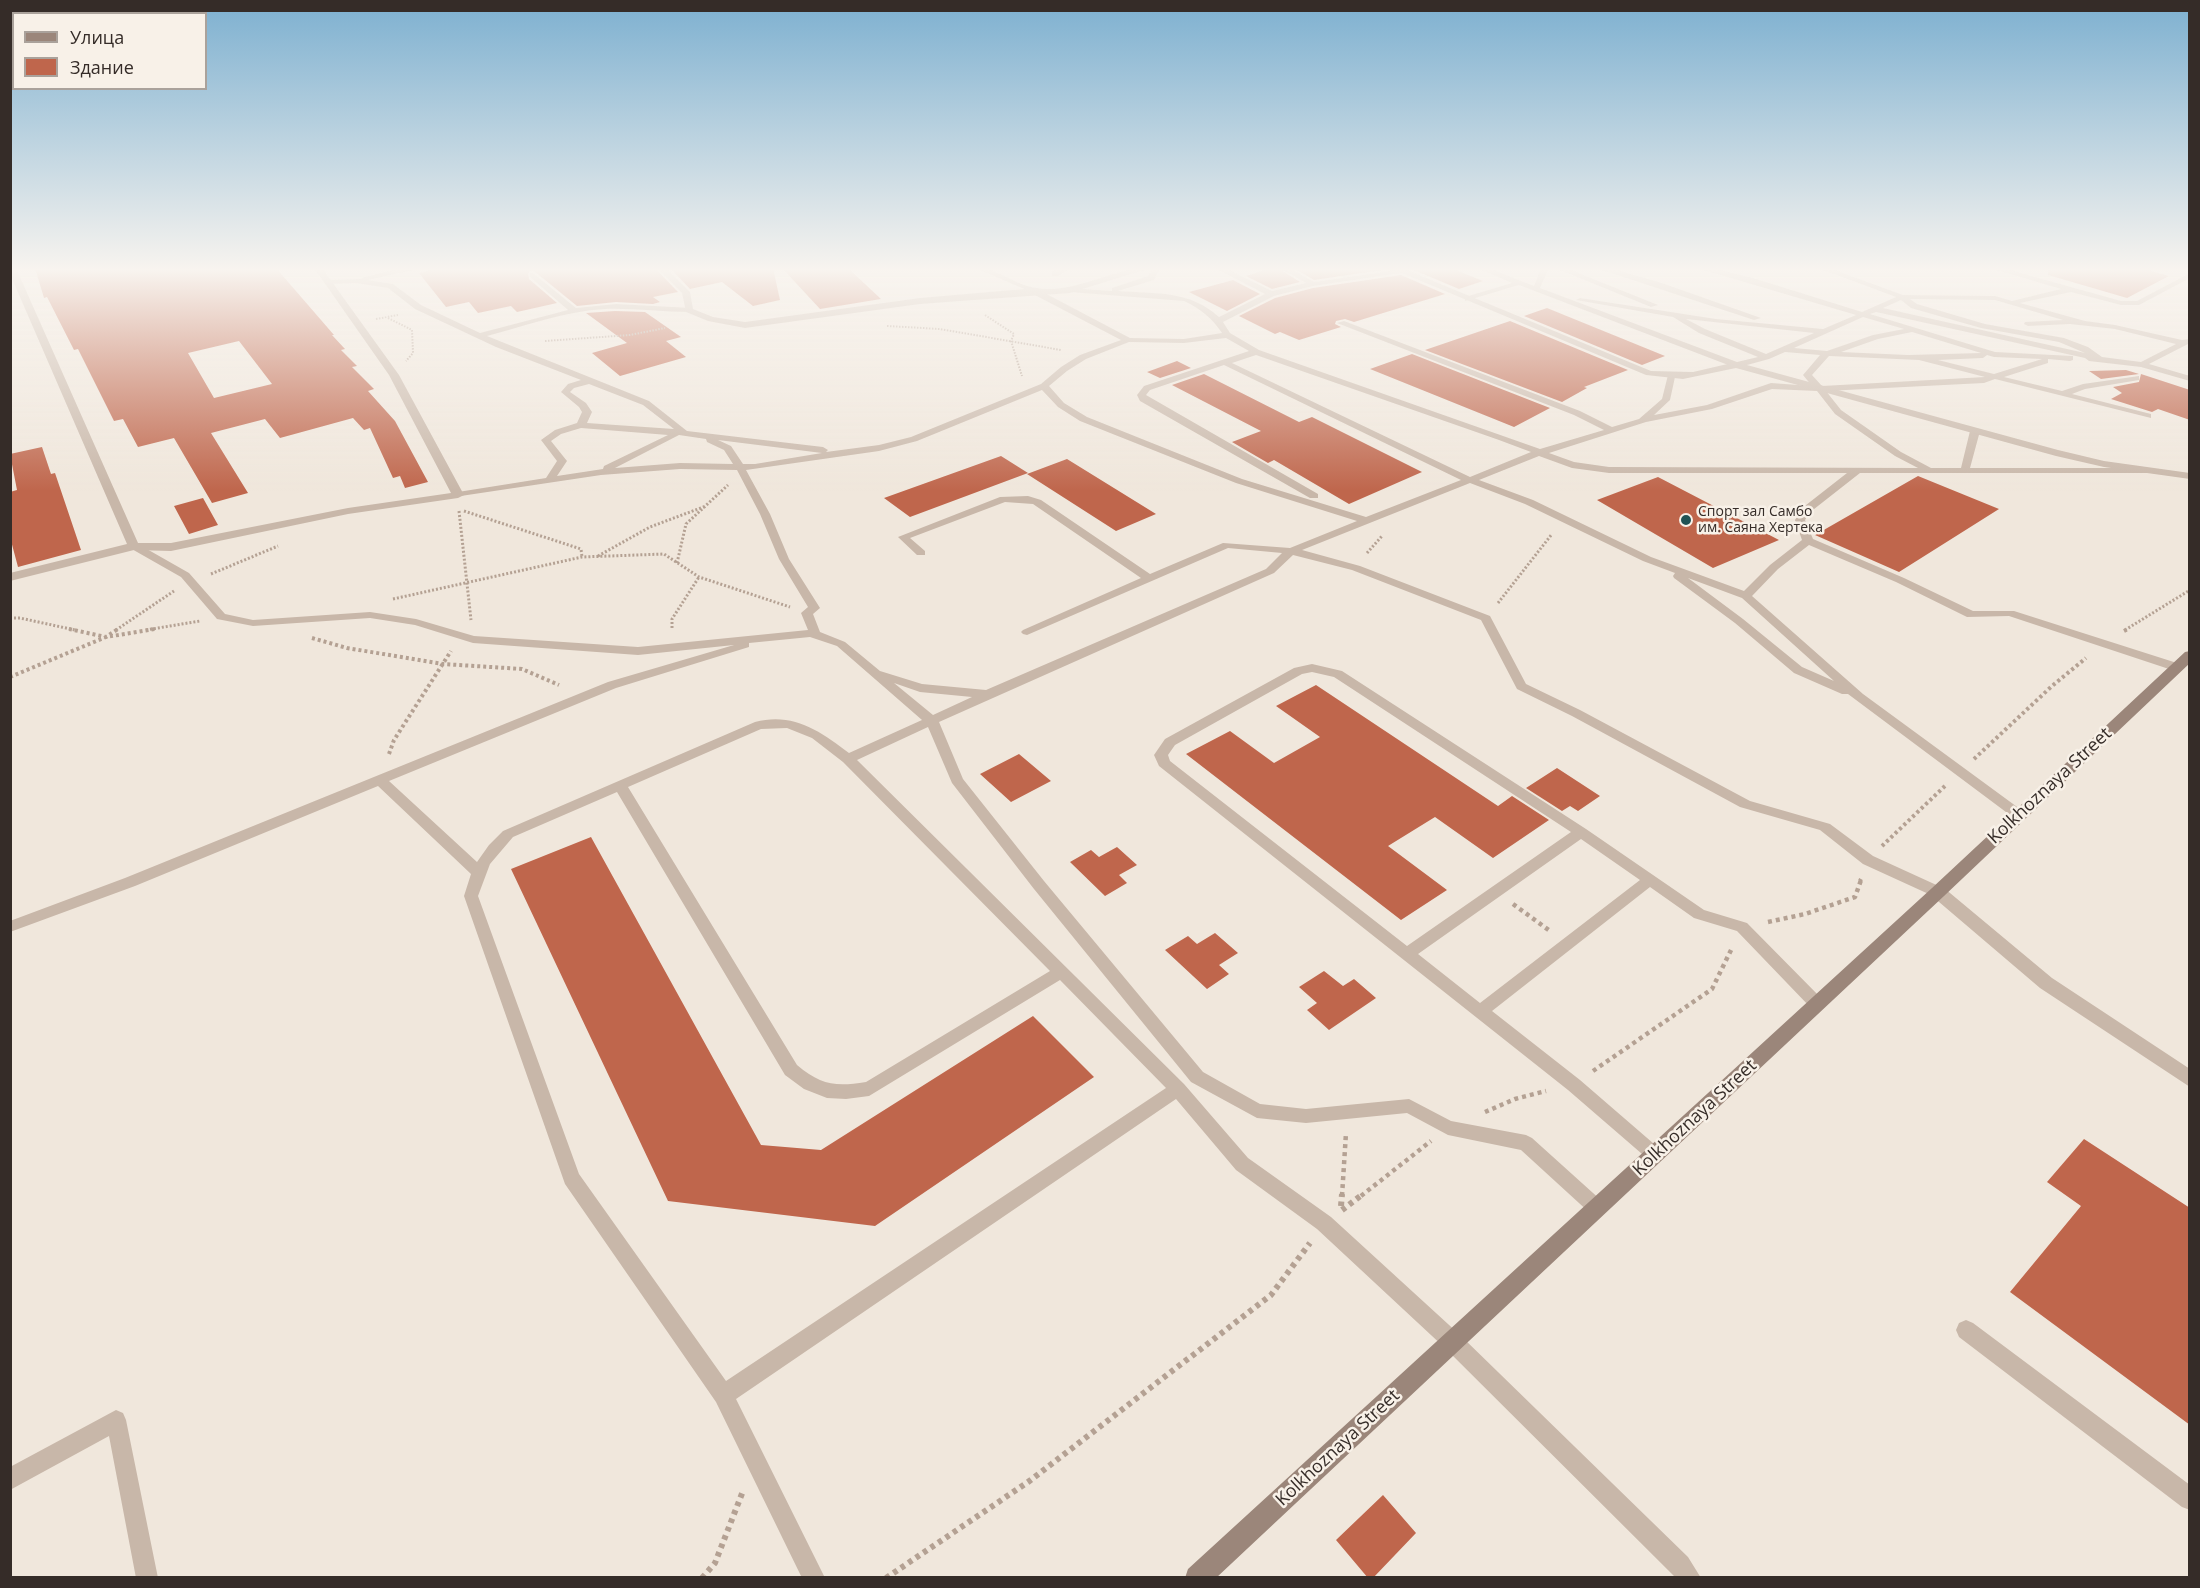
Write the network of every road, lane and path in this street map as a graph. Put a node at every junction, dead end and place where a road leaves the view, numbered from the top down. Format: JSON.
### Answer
{"nodes":[{"id":1,"x":45,"y":342,"type":"edge"},
{"id":2,"x":370,"y":342,"type":"edge"},
{"id":3,"x":412,"y":342,"type":"edge"},
{"id":4,"x":492,"y":342,"type":"edge"},
{"id":5,"x":537,"y":342,"type":"edge"},
{"id":6,"x":1011,"y":342,"type":"edge"},
{"id":7,"x":1017,"y":342,"type":"edge"},
{"id":8,"x":1122,"y":342,"type":"edge"},
{"id":9,"x":1239,"y":342,"type":"edge"},
{"id":10,"x":1391,"y":342,"type":"edge"},
{"id":11,"x":1573,"y":342,"type":"edge"},
{"id":12,"x":1675,"y":342,"type":"edge"},
{"id":13,"x":1729,"y":342,"type":"edge"},
{"id":14,"x":1799,"y":342,"type":"edge"},
{"id":15,"x":1859,"y":342,"type":"edge"},
{"id":16,"x":1953,"y":342,"type":"edge"},
{"id":17,"x":2026,"y":342,"type":"edge"},
{"id":18,"x":2064,"y":342,"type":"edge"},
{"id":19,"x":2184,"y":342,"type":"edge"},
{"id":20,"x":499,"y":345,"type":"junction"},
{"id":21,"x":1783,"y":349,"type":"junction"},
{"id":22,"x":1256,"y":352,"type":"junction"},
{"id":23,"x":1085,"y":354,"type":"junction"},
{"id":24,"x":1826,"y":354,"type":"junction"},
{"id":25,"x":1994,"y":354,"type":"junction"},
{"id":26,"x":1913,"y":356,"type":"junction"},
{"id":27,"x":1766,"y":357,"type":"junction"},
{"id":28,"x":2055,"y":357,"type":"junction"},
{"id":29,"x":2098,"y":358,"type":"junction"},
{"id":30,"x":1224,"y":362,"type":"junction"},
{"id":31,"x":1736,"y":365,"type":"junction"},
{"id":32,"x":2142,"y":365,"type":"junction"},
{"id":33,"x":394,"y":375,"type":"junction"},
{"id":34,"x":1993,"y":377,"type":"junction"},
{"id":35,"x":1671,"y":378,"type":"junction"},
{"id":36,"x":2136,"y":378,"type":"dead end"},
{"id":37,"x":2190,"y":379,"type":"edge"},
{"id":38,"x":588,"y":381,"type":"junction"},
{"id":39,"x":1039,"y":388,"type":"junction"},
{"id":40,"x":1820,"y":389,"type":"junction"},
{"id":41,"x":2063,"y":394,"type":"junction"},
{"id":42,"x":2148,"y":416,"type":"dead end"},
{"id":43,"x":1642,"y":421,"type":"junction"},
{"id":44,"x":581,"y":425,"type":"junction"},
{"id":45,"x":1611,"y":430,"type":"junction"},
{"id":46,"x":1975,"y":431,"type":"junction"},
{"id":47,"x":681,"y":433,"type":"junction"},
{"id":48,"x":697,"y":434,"type":"junction"},
{"id":49,"x":843,"y":453,"type":"junction"},
{"id":50,"x":1538,"y":453,"type":"junction"},
{"id":51,"x":740,"y":467,"type":"junction"},
{"id":52,"x":1858,"y":470,"type":"junction"},
{"id":53,"x":1931,"y":470,"type":"junction"},
{"id":54,"x":1965,"y":470,"type":"junction"},
{"id":55,"x":2145,"y":471,"type":"junction"},
{"id":56,"x":601,"y":472,"type":"junction"},
{"id":57,"x":2190,"y":476,"type":"edge"},
{"id":58,"x":1467,"y":479,"type":"junction"},
{"id":59,"x":550,"y":480,"type":"junction"},
{"id":60,"x":458,"y":495,"type":"junction"},
{"id":61,"x":706,"y":506,"type":"junction"},
{"id":62,"x":1333,"y":507,"type":"junction"},
{"id":63,"x":459,"y":510,"type":"junction"},
{"id":64,"x":1564,"y":519,"type":"junction"},
{"id":65,"x":1366,"y":521,"type":"junction"},
{"id":66,"x":1808,"y":541,"type":"junction"},
{"id":67,"x":286,"y":543,"type":"dead end"},
{"id":68,"x":134,"y":546,"type":"junction"},
{"id":69,"x":1291,"y":551,"type":"junction"},
{"id":70,"x":921,"y":553,"type":"dead end"},
{"id":71,"x":597,"y":556,"type":"junction"},
{"id":72,"x":582,"y":557,"type":"junction"},
{"id":73,"x":677,"y":563,"type":"junction"},
{"id":74,"x":1664,"y":566,"type":"junction"},
{"id":75,"x":10,"y":577,"type":"edge"},
{"id":76,"x":699,"y":577,"type":"junction"},
{"id":77,"x":1150,"y":579,"type":"junction"},
{"id":78,"x":191,"y":582,"type":"junction"},
{"id":79,"x":467,"y":582,"type":"junction"},
{"id":80,"x":1746,"y":596,"type":"junction"},
{"id":81,"x":385,"y":600,"type":"dead end"},
{"id":82,"x":807,"y":613,"type":"junction"},
{"id":83,"x":221,"y":617,"type":"junction"},
{"id":84,"x":10,"y":618,"type":"edge"},
{"id":85,"x":1486,"y":618,"type":"junction"},
{"id":86,"x":1027,"y":632,"type":"dead end"},
{"id":87,"x":815,"y":634,"type":"junction"},
{"id":88,"x":776,"y":635,"type":"junction"},
{"id":89,"x":106,"y":637,"type":"junction"},
{"id":90,"x":305,"y":637,"type":"dead end"},
{"id":91,"x":467,"y":637,"type":"junction"},
{"id":92,"x":672,"y":646,"type":"junction"},
{"id":93,"x":2183,"y":661,"type":"edge"},
{"id":94,"x":443,"y":664,"type":"junction"},
{"id":95,"x":873,"y":671,"type":"junction"},
{"id":96,"x":10,"y":677,"type":"edge"},
{"id":97,"x":988,"y":694,"type":"junction"},
{"id":98,"x":584,"y":697,"type":"junction"},
{"id":99,"x":1859,"y":697,"type":"junction"},
{"id":100,"x":932,"y":721,"type":"junction"},
{"id":101,"x":848,"y":759,"type":"junction"},
{"id":102,"x":380,"y":780,"type":"junction"},
{"id":103,"x":620,"y":786,"type":"junction"},
{"id":104,"x":2019,"y":815,"type":"junction"},
{"id":105,"x":1581,"y":832,"type":"junction"},
{"id":106,"x":477,"y":871,"type":"junction"},
{"id":107,"x":1650,"y":880,"type":"junction"},
{"id":108,"x":1497,"y":892,"type":"junction"},
{"id":109,"x":1938,"y":892,"type":"junction"},
{"id":110,"x":10,"y":927,"type":"edge"},
{"id":111,"x":1568,"y":944,"type":"junction"},
{"id":112,"x":1407,"y":954,"type":"junction"},
{"id":113,"x":1061,"y":972,"type":"junction"},
{"id":114,"x":1817,"y":1004,"type":"junction"},
{"id":115,"x":1481,"y":1011,"type":"junction"},
{"id":116,"x":2190,"y":1079,"type":"edge"},
{"id":117,"x":1178,"y":1089,"type":"junction"},
{"id":118,"x":1347,"y":1112,"type":"junction"},
{"id":119,"x":1655,"y":1155,"type":"junction"},
{"id":120,"x":1597,"y":1208,"type":"junction"},
{"id":121,"x":1341,"y":1211,"type":"dead end"},
{"id":122,"x":1966,"y":1329,"type":"dead end"},
{"id":123,"x":1453,"y":1342,"type":"junction"},
{"id":124,"x":723,"y":1395,"type":"junction"},
{"id":125,"x":756,"y":1460,"type":"junction"},
{"id":126,"x":10,"y":1479,"type":"edge"},
{"id":127,"x":2190,"y":1499,"type":"edge"},
{"id":128,"x":147,"y":1578,"type":"edge"},
{"id":129,"x":702,"y":1578,"type":"edge"},
{"id":130,"x":814,"y":1578,"type":"edge"},
{"id":131,"x":1197,"y":1578,"type":"edge"},
{"id":132,"x":1690,"y":1578,"type":"edge"}],
"edges":[{"from":1,"to":68,"type":"street"},
{"from":2,"to":33,"type":"street"},
{"from":3,"to":33,"type":"path"},
{"from":4,"to":20,"type":"lane"},
{"from":5,"to":20,"type":"path"},
{"from":6,"to":39,"type":"path"},
{"from":7,"to":23,"type":"path"},
{"from":8,"to":23,"type":"lane"},
{"from":9,"to":22,"type":"lane"},
{"from":10,"to":45,"type":"lane"},
{"from":11,"to":35,"type":"street"},
{"from":12,"to":31,"type":"lane"},
{"from":13,"to":27,"type":"lane"},
{"from":14,"to":21,"type":"lane"},
{"from":15,"to":24,"type":"lane"},
{"from":16,"to":25,"type":"lane"},
{"from":17,"to":29,"type":"lane"},
{"from":18,"to":29,"type":"lane"},
{"from":19,"to":32,"type":"lane"},
{"from":20,"to":38,"type":"lane"},
{"from":21,"to":24,"type":"lane"},
{"from":21,"to":27,"type":"lane"},
{"from":22,"to":30,"type":"lane"},
{"from":22,"to":50,"type":"lane"},
{"from":23,"to":39,"type":"lane"},
{"from":24,"to":26,"type":"lane"},
{"from":24,"to":40,"type":"lane"},
{"from":25,"to":26,"type":"lane"},
{"from":25,"to":28,"type":"lane"},
{"from":26,"to":34,"type":"lane"},
{"from":27,"to":31,"type":"lane"},
{"from":28,"to":29,"type":"lane"},
{"from":28,"to":34,"type":"lane"},
{"from":29,"to":32,"type":"lane"},
{"from":30,"to":58,"type":"lane"},
{"from":30,"to":62,"type":"lane"},
{"from":31,"to":35,"type":"street"},
{"from":31,"to":40,"type":"street"},
{"from":32,"to":37,"type":"lane"},
{"from":33,"to":60,"type":"street"},
{"from":34,"to":40,"type":"lane"},
{"from":34,"to":41,"type":"lane"},
{"from":35,"to":43,"type":"lane"},
{"from":36,"to":41,"type":"lane"},
{"from":38,"to":44,"type":"lane"},
{"from":38,"to":47,"type":"lane"},
{"from":39,"to":49,"type":"lane"},
{"from":39,"to":62,"type":"lane"},
{"from":40,"to":43,"type":"lane"},
{"from":40,"to":46,"type":"street"},
{"from":40,"to":53,"type":"lane"},
{"from":41,"to":42,"type":"lane"},
{"from":43,"to":45,"type":"lane"},
{"from":44,"to":47,"type":"lane"},
{"from":44,"to":59,"type":"lane"},
{"from":45,"to":50,"type":"lane"},
{"from":46,"to":54,"type":"lane"},
{"from":46,"to":55,"type":"street"},
{"from":47,"to":48,"type":"lane"},
{"from":47,"to":56,"type":"lane"},
{"from":48,"to":49,"type":"lane"},
{"from":48,"to":51,"type":"lane"},
{"from":49,"to":51,"type":"lane"},
{"from":50,"to":52,"type":"lane"},
{"from":50,"to":58,"type":"lane"},
{"from":51,"to":56,"type":"lane"},
{"from":51,"to":61,"type":"path"},
{"from":51,"to":82,"type":"lane"},
{"from":52,"to":53,"type":"lane"},
{"from":52,"to":66,"type":"lane"},
{"from":53,"to":54,"type":"lane"},
{"from":54,"to":55,"type":"lane"},
{"from":55,"to":57,"type":"street"},
{"from":56,"to":59,"type":"lane"},
{"from":58,"to":64,"type":"lane"},
{"from":58,"to":65,"type":"lane"},
{"from":59,"to":60,"type":"lane"},
{"from":60,"to":63,"type":"path"},
{"from":60,"to":68,"type":"street"},
{"from":61,"to":71,"type":"path"},
{"from":61,"to":73,"type":"path"},
{"from":62,"to":65,"type":"lane"},
{"from":63,"to":72,"type":"path"},
{"from":63,"to":79,"type":"path"},
{"from":64,"to":74,"type":"lane"},
{"from":64,"to":85,"type":"path"},
{"from":65,"to":69,"type":"lane"},
{"from":66,"to":80,"type":"lane"},
{"from":66,"to":93,"type":"lane"},
{"from":67,"to":78,"type":"path"},
{"from":68,"to":75,"type":"street"},
{"from":68,"to":78,"type":"lane"},
{"from":69,"to":77,"type":"lane"},
{"from":69,"to":85,"type":"lane"},
{"from":69,"to":97,"type":"lane"},
{"from":70,"to":77,"type":"lane"},
{"from":71,"to":72,"type":"path"},
{"from":71,"to":73,"type":"path"},
{"from":72,"to":79,"type":"path"},
{"from":73,"to":76,"type":"path"},
{"from":74,"to":80,"type":"lane"},
{"from":74,"to":99,"type":"lane"},
{"from":76,"to":82,"type":"path"},
{"from":76,"to":92,"type":"path"},
{"from":77,"to":86,"type":"lane"},
{"from":78,"to":83,"type":"lane"},
{"from":78,"to":89,"type":"path"},
{"from":79,"to":81,"type":"path"},
{"from":79,"to":91,"type":"path"},
{"from":80,"to":99,"type":"lane"},
{"from":82,"to":87,"type":"lane"},
{"from":83,"to":89,"type":"path"},
{"from":83,"to":91,"type":"lane"},
{"from":84,"to":89,"type":"path"},
{"from":85,"to":109,"type":"lane"},
{"from":87,"to":88,"type":"lane"},
{"from":87,"to":95,"type":"lane"},
{"from":88,"to":92,"type":"lane"},
{"from":88,"to":98,"type":"lane"},
{"from":89,"to":96,"type":"path"},
{"from":90,"to":94,"type":"path"},
{"from":91,"to":92,"type":"lane"},
{"from":91,"to":94,"type":"path"},
{"from":93,"to":104,"type":"main road","name":"Kolkhoznaya Street"},
{"from":94,"to":98,"type":"path"},
{"from":94,"to":102,"type":"path"},
{"from":95,"to":97,"type":"lane"},
{"from":95,"to":100,"type":"lane"},
{"from":97,"to":100,"type":"lane"},
{"from":98,"to":102,"type":"lane"},
{"from":99,"to":104,"type":"lane"},
{"from":100,"to":101,"type":"lane"},
{"from":100,"to":118,"type":"lane"},
{"from":101,"to":103,"type":"lane"},
{"from":101,"to":113,"type":"lane"},
{"from":102,"to":106,"type":"lane"},
{"from":102,"to":110,"type":"lane"},
{"from":103,"to":106,"type":"lane"},
{"from":103,"to":113,"type":"lane"},
{"from":104,"to":109,"type":"main road","name":"Kolkhoznaya Street"},
{"from":105,"to":107,"type":"lane"},
{"from":105,"to":108,"type":"lane"},
{"from":105,"to":112,"type":"lane"},
{"from":106,"to":124,"type":"lane"},
{"from":107,"to":111,"type":"lane"},
{"from":107,"to":114,"type":"lane"},
{"from":108,"to":111,"type":"path"},
{"from":108,"to":112,"type":"lane"},
{"from":109,"to":114,"type":"main road","name":"Kolkhoznaya Street"},
{"from":109,"to":116,"type":"street"},
{"from":111,"to":115,"type":"lane"},
{"from":112,"to":115,"type":"lane"},
{"from":113,"to":117,"type":"lane"},
{"from":114,"to":119,"type":"main road","name":"Kolkhoznaya Street"},
{"from":115,"to":119,"type":"lane"},
{"from":117,"to":123,"type":"lane"},
{"from":117,"to":124,"type":"lane"},
{"from":118,"to":120,"type":"lane"},
{"from":118,"to":121,"type":"path"},
{"from":119,"to":120,"type":"main road","name":"Kolkhoznaya Street"},
{"from":120,"to":123,"type":"main road","name":"Kolkhoznaya Street"},
{"from":122,"to":127,"type":"lane"},
{"from":123,"to":131,"type":"main road","name":"Kolkhoznaya Street"},
{"from":123,"to":132,"type":"lane"},
{"from":124,"to":125,"type":"lane"},
{"from":125,"to":129,"type":"path"},
{"from":125,"to":130,"type":"lane"},
{"from":126,"to":128,"type":"lane"}]}
